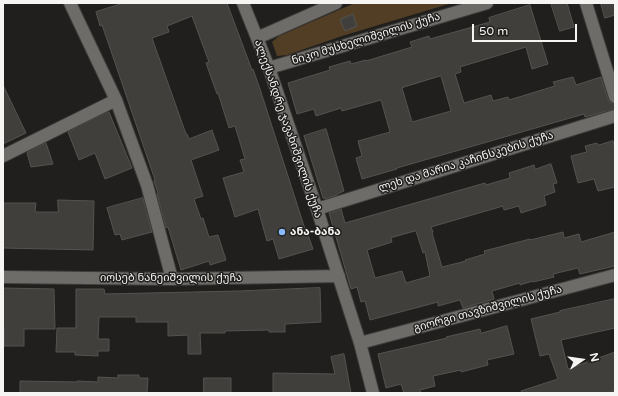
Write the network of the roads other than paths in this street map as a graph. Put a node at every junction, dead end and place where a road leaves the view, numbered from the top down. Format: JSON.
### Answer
{"nodes":[{"id":1,"x":70,"y":3,"type":"edge"},
{"id":2,"x":243,"y":3,"type":"edge"},
{"id":3,"x":336,"y":3,"type":"edge"},
{"id":4,"x":487,"y":3,"type":"edge"},
{"id":5,"x":586,"y":3,"type":"edge"},
{"id":6,"x":257,"y":38,"type":"junction"},
{"id":7,"x":268,"y":68,"type":"junction"},
{"id":8,"x":615,"y":97,"type":"edge"},
{"id":9,"x":116,"y":100,"type":"junction"},
{"id":10,"x":615,"y":116,"type":"edge"},
{"id":11,"x":3,"y":156,"type":"edge"},
{"id":12,"x":317,"y":209,"type":"junction"},
{"id":13,"x":615,"y":275,"type":"edge"},
{"id":14,"x":339,"y":276,"type":"junction"},
{"id":15,"x":3,"y":277,"type":"edge"},
{"id":16,"x":172,"y":279,"type":"junction"},
{"id":17,"x":360,"y":343,"type":"junction"},
{"id":18,"x":373,"y":393,"type":"edge"}],
"edges":[{"from":1,"to":9,"type":"street"},
{"from":2,"to":6,"type":"street","name":"ალექსანდრე ჯავახიშვილის ქუჩა"},
{"from":3,"to":6,"type":"street"},
{"from":4,"to":7,"type":"street","name":"ნიკო მუსხელიშვილის ქუჩა"},
{"from":5,"to":8,"type":"street"},
{"from":6,"to":7,"type":"street","name":"ალექსანდრე ჯავახიშვილის ქუჩა"},
{"from":7,"to":12,"type":"street","name":"ალექსანდრე ჯავახიშვილის ქუჩა"},
{"from":9,"to":11,"type":"street"},
{"from":9,"to":16,"type":"street"},
{"from":10,"to":12,"type":"street","name":"ლეხ და მარია კაჩინსკების ქუჩა"},
{"from":12,"to":14,"type":"street","name":"ალექსანდრე ჯავახიშვილის ქუჩა"},
{"from":13,"to":17,"type":"street","name":"გიორგი თავზიშვილის ქუჩა"},
{"from":14,"to":16,"type":"street","name":"იოსებ ნანეიშვილის ქუჩა"},
{"from":14,"to":17,"type":"street","name":"ალექსანდრე ჯავახიშვილის ქუჩა"},
{"from":15,"to":16,"type":"street","name":"იოსებ ნანეიშვილის ქუჩა"},
{"from":17,"to":18,"type":"street","name":"ალექსანდრე ჯავახიშვილის ქუჩა"}]}
